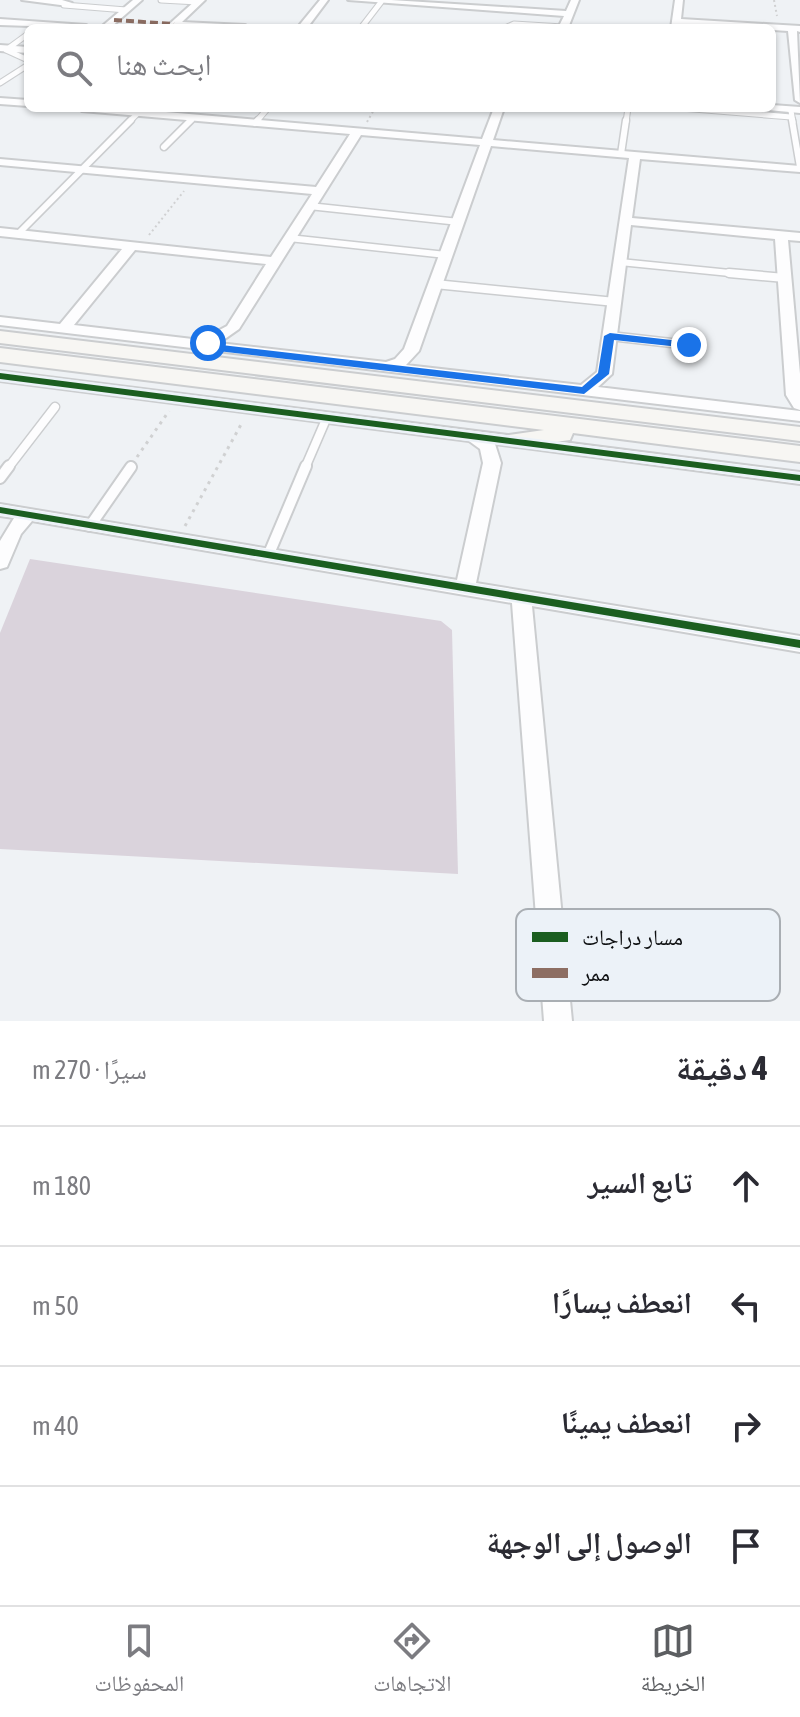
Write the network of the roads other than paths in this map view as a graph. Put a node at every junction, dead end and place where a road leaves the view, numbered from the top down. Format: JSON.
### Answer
{"nodes":[{"id":1,"x":26,"y":0,"type":"edge"},
{"id":2,"x":138,"y":0,"type":"edge"},
{"id":3,"x":161,"y":0,"type":"edge"},
{"id":4,"x":324,"y":0,"type":"edge"},
{"id":5,"x":352,"y":0,"type":"edge"},
{"id":6,"x":575,"y":0,"type":"edge"},
{"id":7,"x":679,"y":0,"type":"edge"},
{"id":8,"x":199,"y":1,"type":"edge"},
{"id":9,"x":381,"y":2,"type":"junction"},
{"id":10,"x":68,"y":3,"type":"edge"},
{"id":11,"x":468,"y":4,"type":"edge"},
{"id":12,"x":126,"y":10,"type":"junction"},
{"id":13,"x":567,"y":14,"type":"junction"},
{"id":14,"x":0,"y":22,"type":"edge"},
{"id":15,"x":24,"y":24,"type":"edge"},
{"id":16,"x":42,"y":24,"type":"edge"},
{"id":17,"x":110,"y":24,"type":"edge"},
{"id":18,"x":174,"y":24,"type":"edge"},
{"id":19,"x":305,"y":24,"type":"edge"},
{"id":20,"x":364,"y":24,"type":"edge"},
{"id":21,"x":564,"y":24,"type":"edge"},
{"id":22,"x":676,"y":24,"type":"edge"},
{"id":23,"x":776,"y":28,"type":"edge"},
{"id":24,"x":796,"y":29,"type":"edge"},
{"id":25,"x":24,"y":36,"type":"edge"},
{"id":26,"x":4,"y":48,"type":"edge"},
{"id":27,"x":24,"y":50,"type":"edge"},
{"id":28,"x":24,"y":60,"type":"edge"},
{"id":29,"x":24,"y":65,"type":"edge"},
{"id":30,"x":798,"y":67,"type":"edge"},
{"id":31,"x":0,"y":83,"type":"edge"},
{"id":32,"x":800,"y":100,"type":"edge"},
{"id":33,"x":0,"y":101,"type":"edge"},
{"id":34,"x":24,"y":103,"type":"edge"},
{"id":35,"x":144,"y":112,"type":"edge"},
{"id":36,"x":265,"y":112,"type":"edge"},
{"id":37,"x":498,"y":112,"type":"edge"},
{"id":38,"x":628,"y":112,"type":"edge"},
{"id":39,"x":794,"y":112,"type":"edge"},
{"id":40,"x":193,"y":118,"type":"junction"},
{"id":41,"x":255,"y":123,"type":"junction"},
{"id":42,"x":357,"y":132,"type":"junction"},
{"id":43,"x":488,"y":143,"type":"junction"},
{"id":44,"x":164,"y":147,"type":"dead end"},
{"id":45,"x":628,"y":154,"type":"junction"},
{"id":46,"x":0,"y":162,"type":"edge"},
{"id":47,"x":800,"y":168,"type":"edge"},
{"id":48,"x":81,"y":170,"type":"junction"},
{"id":49,"x":319,"y":191,"type":"junction"},
{"id":50,"x":309,"y":206,"type":"junction"},
{"id":51,"x":626,"y":221,"type":"junction"},
{"id":52,"x":459,"y":222,"type":"junction"},
{"id":53,"x":0,"y":232,"type":"edge"},
{"id":54,"x":18,"y":234,"type":"junction"},
{"id":55,"x":781,"y":235,"type":"junction"},
{"id":56,"x":800,"y":237,"type":"edge"},
{"id":57,"x":289,"y":238,"type":"junction"},
{"id":58,"x":135,"y":247,"type":"junction"},
{"id":59,"x":446,"y":255,"type":"junction"},
{"id":60,"x":275,"y":261,"type":"junction"},
{"id":61,"x":620,"y":262,"type":"junction"},
{"id":62,"x":785,"y":278,"type":"junction"},
{"id":63,"x":435,"y":284,"type":"junction"},
{"id":64,"x":615,"y":302,"type":"junction"},
{"id":65,"x":794,"y":314,"type":"edge"},
{"id":66,"x":0,"y":321,"type":"edge"},
{"id":67,"x":232,"y":329,"type":"junction"},
{"id":68,"x":610,"y":336,"type":"junction"},
{"id":69,"x":0,"y":337,"type":"edge"},
{"id":70,"x":66,"y":337,"type":"junction"},
{"id":71,"x":140,"y":338,"type":"joint"},
{"id":72,"x":689,"y":345,"type":"dead end"},
{"id":73,"x":201,"y":346,"type":"junction"},
{"id":74,"x":244,"y":351,"type":"junction"},
{"id":75,"x":411,"y":351,"type":"junction"},
{"id":76,"x":0,"y":355,"type":"edge"},
{"id":77,"x":387,"y":367,"type":"junction"},
{"id":78,"x":428,"y":372,"type":"junction"},
{"id":79,"x":604,"y":374,"type":"junction"},
{"id":80,"x":0,"y":376,"type":"edge"},
{"id":81,"x":530,"y":383,"type":"junction"},
{"id":82,"x":584,"y":391,"type":"junction"},
{"id":83,"x":616,"y":394,"type":"junction"},
{"id":84,"x":797,"y":400,"type":"edge"},
{"id":85,"x":55,"y":407,"type":"dead end"},
{"id":86,"x":773,"y":413,"type":"junction"},
{"id":87,"x":636,"y":414,"type":"junction"},
{"id":88,"x":800,"y":416,"type":"edge"},
{"id":89,"x":327,"y":417,"type":"junction"},
{"id":90,"x":607,"y":430,"type":"junction"},
{"id":91,"x":800,"y":434,"type":"edge"},
{"id":92,"x":472,"y":435,"type":"junction"},
{"id":93,"x":518,"y":440,"type":"junction"},
{"id":94,"x":765,"y":450,"type":"junction"},
{"id":95,"x":800,"y":454,"type":"edge"},
{"id":96,"x":492,"y":463,"type":"junction"},
{"id":97,"x":800,"y":463,"type":"edge"},
{"id":98,"x":131,"y":467,"type":"road end"},
{"id":99,"x":0,"y":478,"type":"edge"},
{"id":100,"x":800,"y":478,"type":"edge"},
{"id":101,"x":0,"y":510,"type":"edge"},
{"id":102,"x":27,"y":515,"type":"junction"},
{"id":103,"x":90,"y":526,"type":"junction"},
{"id":104,"x":268,"y":556,"type":"junction"},
{"id":105,"x":0,"y":562,"type":"edge"},
{"id":106,"x":465,"y":589,"type":"junction"},
{"id":107,"x":521,"y":598,"type":"junction"},
{"id":108,"x":800,"y":644,"type":"edge"},
{"id":109,"x":548,"y":909,"type":"edge"},
{"id":110,"x":556,"y":1001,"type":"edge"},
{"id":111,"x":558,"y":1021,"type":"edge"}],
"edges":[{"from":1,"to":10,"type":"street"},
{"from":2,"to":12,"type":"street"},
{"from":3,"to":8,"type":"lane"},
{"from":4,"to":19,"type":"street"},
{"from":5,"to":9,"type":"street"},
{"from":6,"to":13,"type":"street"},
{"from":7,"to":22,"type":"street"},
{"from":8,"to":18,"type":"street"},
{"from":9,"to":11,"type":"street"},
{"from":9,"to":20,"type":"lane"},
{"from":10,"to":12,"type":"lane"},
{"from":10,"to":16,"type":"street"},
{"from":11,"to":13,"type":"street"},
{"from":12,"to":17,"type":"street"},
{"from":13,"to":21,"type":"street"},
{"from":14,"to":15,"type":"street"},
{"from":23,"to":24,"type":"street"},
{"from":24,"to":30,"type":"street"},
{"from":25,"to":26,"type":"lane"},
{"from":26,"to":27,"type":"street"},
{"from":26,"to":28,"type":"lane"},
{"from":29,"to":31,"type":"lane"},
{"from":30,"to":32,"type":"street"},
{"from":33,"to":34,"type":"street"},
{"from":35,"to":40,"type":"street"},
{"from":35,"to":48,"type":"lane"},
{"from":36,"to":41,"type":"lane"},
{"from":37,"to":43,"type":"street"},
{"from":38,"to":45,"type":"lane"},
{"from":39,"to":47,"type":"lane"},
{"from":40,"to":41,"type":"street"},
{"from":40,"to":44,"type":"lane"},
{"from":41,"to":42,"type":"street"},
{"from":42,"to":43,"type":"street"},
{"from":42,"to":49,"type":"street"},
{"from":43,"to":45,"type":"street"},
{"from":43,"to":52,"type":"street"},
{"from":45,"to":47,"type":"street"},
{"from":45,"to":51,"type":"street"},
{"from":46,"to":48,"type":"street"},
{"from":48,"to":49,"type":"street"},
{"from":48,"to":54,"type":"lane"},
{"from":49,"to":50,"type":"street"},
{"from":50,"to":52,"type":"lane"},
{"from":50,"to":57,"type":"street"},
{"from":51,"to":55,"type":"street"},
{"from":51,"to":61,"type":"street"},
{"from":52,"to":59,"type":"street"},
{"from":53,"to":54,"type":"street"},
{"from":54,"to":58,"type":"street"},
{"from":55,"to":56,"type":"street"},
{"from":55,"to":62,"type":"street"},
{"from":57,"to":59,"type":"lane"},
{"from":57,"to":60,"type":"street"},
{"from":58,"to":60,"type":"street"},
{"from":58,"to":70,"type":"street"},
{"from":59,"to":63,"type":"street"},
{"from":60,"to":67,"type":"street"},
{"from":61,"to":62,"type":"lane"},
{"from":61,"to":64,"type":"street"},
{"from":62,"to":65,"type":"street"},
{"from":63,"to":64,"type":"lane"},
{"from":63,"to":75,"type":"street"},
{"from":64,"to":68,"type":"street"},
{"from":65,"to":84,"type":"street"},
{"from":66,"to":70,"type":"street"},
{"from":67,"to":73,"type":"street"},
{"from":67,"to":74,"type":"street"},
{"from":68,"to":72,"type":"lane"},
{"from":68,"to":79,"type":"street"},
{"from":69,"to":70,"type":"main road"},
{"from":70,"to":71,"type":"main road"},
{"from":70,"to":87,"type":"main road"},
{"from":71,"to":73,"type":"street"},
{"from":73,"to":74,"type":"street"},
{"from":74,"to":77,"type":"street"},
{"from":75,"to":77,"type":"street"},
{"from":75,"to":78,"type":"street"},
{"from":76,"to":90,"type":"main road"},
{"from":77,"to":78,"type":"street"},
{"from":78,"to":81,"type":"street"},
{"from":79,"to":82,"type":"street"},
{"from":79,"to":83,"type":"street"},
{"from":80,"to":89,"type":"street"},
{"from":81,"to":82,"type":"street"},
{"from":81,"to":87,"type":"main road"},
{"from":82,"to":83,"type":"street"},
{"from":83,"to":86,"type":"street"},
{"from":84,"to":86,"type":"street"},
{"from":85,"to":99,"type":"lane"},
{"from":86,"to":88,"type":"street"},
{"from":87,"to":91,"type":"main road"},
{"from":89,"to":92,"type":"street"},
{"from":89,"to":104,"type":"lane"},
{"from":90,"to":93,"type":"main road"},
{"from":90,"to":94,"type":"main road"},
{"from":92,"to":93,"type":"street"},
{"from":92,"to":96,"type":"street"},
{"from":93,"to":96,"type":"street"},
{"from":93,"to":100,"type":"street"},
{"from":94,"to":95,"type":"main road"},
{"from":94,"to":97,"type":"main road"},
{"from":96,"to":106,"type":"street"},
{"from":98,"to":103,"type":"lane"},
{"from":101,"to":102,"type":"street"},
{"from":102,"to":103,"type":"street"},
{"from":102,"to":105,"type":"street"},
{"from":103,"to":104,"type":"street"},
{"from":104,"to":106,"type":"street"},
{"from":106,"to":107,"type":"street"},
{"from":107,"to":108,"type":"street"},
{"from":107,"to":109,"type":"street"},
{"from":110,"to":111,"type":"street"}]}
